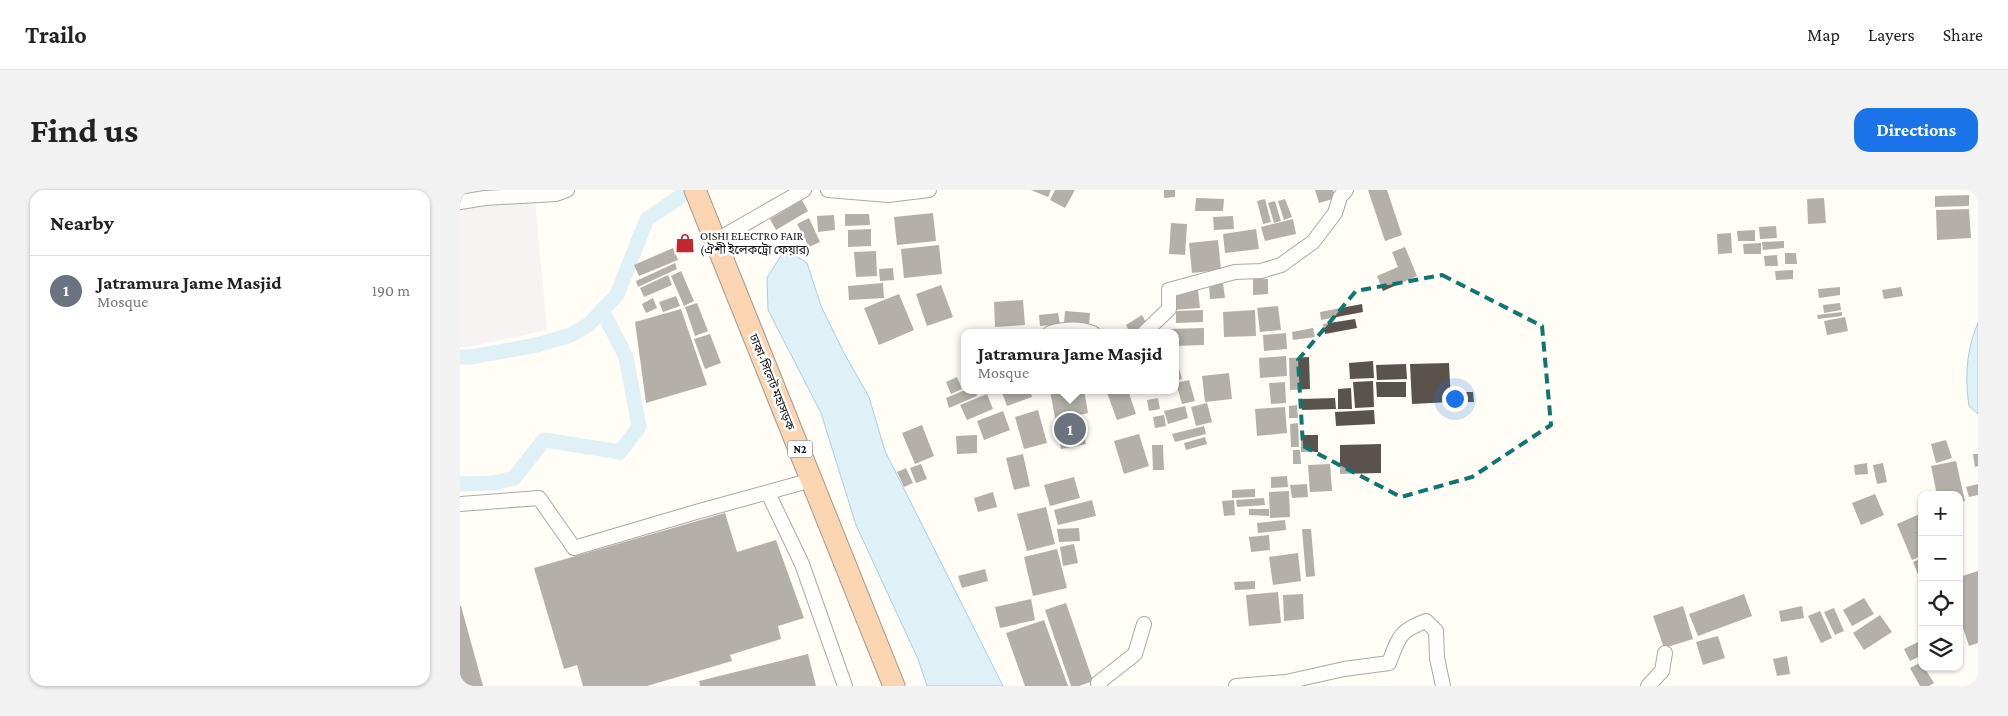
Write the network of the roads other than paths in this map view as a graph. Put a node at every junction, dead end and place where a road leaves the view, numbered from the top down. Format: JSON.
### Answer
{"nodes":[{"id":1,"x":567,"y":190,"type":"edge"},
{"id":2,"x":695,"y":190,"type":"edge"},
{"id":3,"x":804,"y":190,"type":"edge"},
{"id":4,"x":828,"y":190,"type":"edge"},
{"id":5,"x":929,"y":190,"type":"edge"},
{"id":6,"x":1346,"y":190,"type":"edge"},
{"id":7,"x":460,"y":202,"type":"edge"},
{"id":8,"x":715,"y":242,"type":"junction"},
{"id":9,"x":1148,"y":329,"type":"edge"},
{"id":10,"x":812,"y":480,"type":"junction"},
{"id":11,"x":768,"y":493,"type":"junction"},
{"id":12,"x":460,"y":504,"type":"edge"},
{"id":13,"x":1144,"y":624,"type":"dead end"},
{"id":14,"x":1665,"y":654,"type":"dead end"},
{"id":15,"x":845,"y":686,"type":"edge"},
{"id":16,"x":894,"y":686,"type":"edge"},
{"id":17,"x":1100,"y":686,"type":"edge"},
{"id":18,"x":1236,"y":686,"type":"edge"},
{"id":19,"x":1443,"y":686,"type":"edge"},
{"id":20,"x":1648,"y":686,"type":"edge"}],
"edges":[{"from":1,"to":7,"type":"street"},
{"from":2,"to":8,"type":"highway","name":"ঢাকা-সিলেট মহাসড়ক","number":"N2"},
{"from":3,"to":8,"type":"street"},
{"from":4,"to":5,"type":"street"},
{"from":6,"to":9,"type":"street"},
{"from":8,"to":10,"type":"highway","name":"ঢাকা-সিলেট মহাসড়ক","number":"N2"},
{"from":10,"to":11,"type":"street"},
{"from":10,"to":16,"type":"highway","name":"ঢাকা-সিলেট মহাসড়ক","number":"N2"},
{"from":11,"to":12,"type":"street"},
{"from":11,"to":15,"type":"street"},
{"from":13,"to":17,"type":"street"},
{"from":14,"to":20,"type":"street"},
{"from":18,"to":19,"type":"street"}]}
